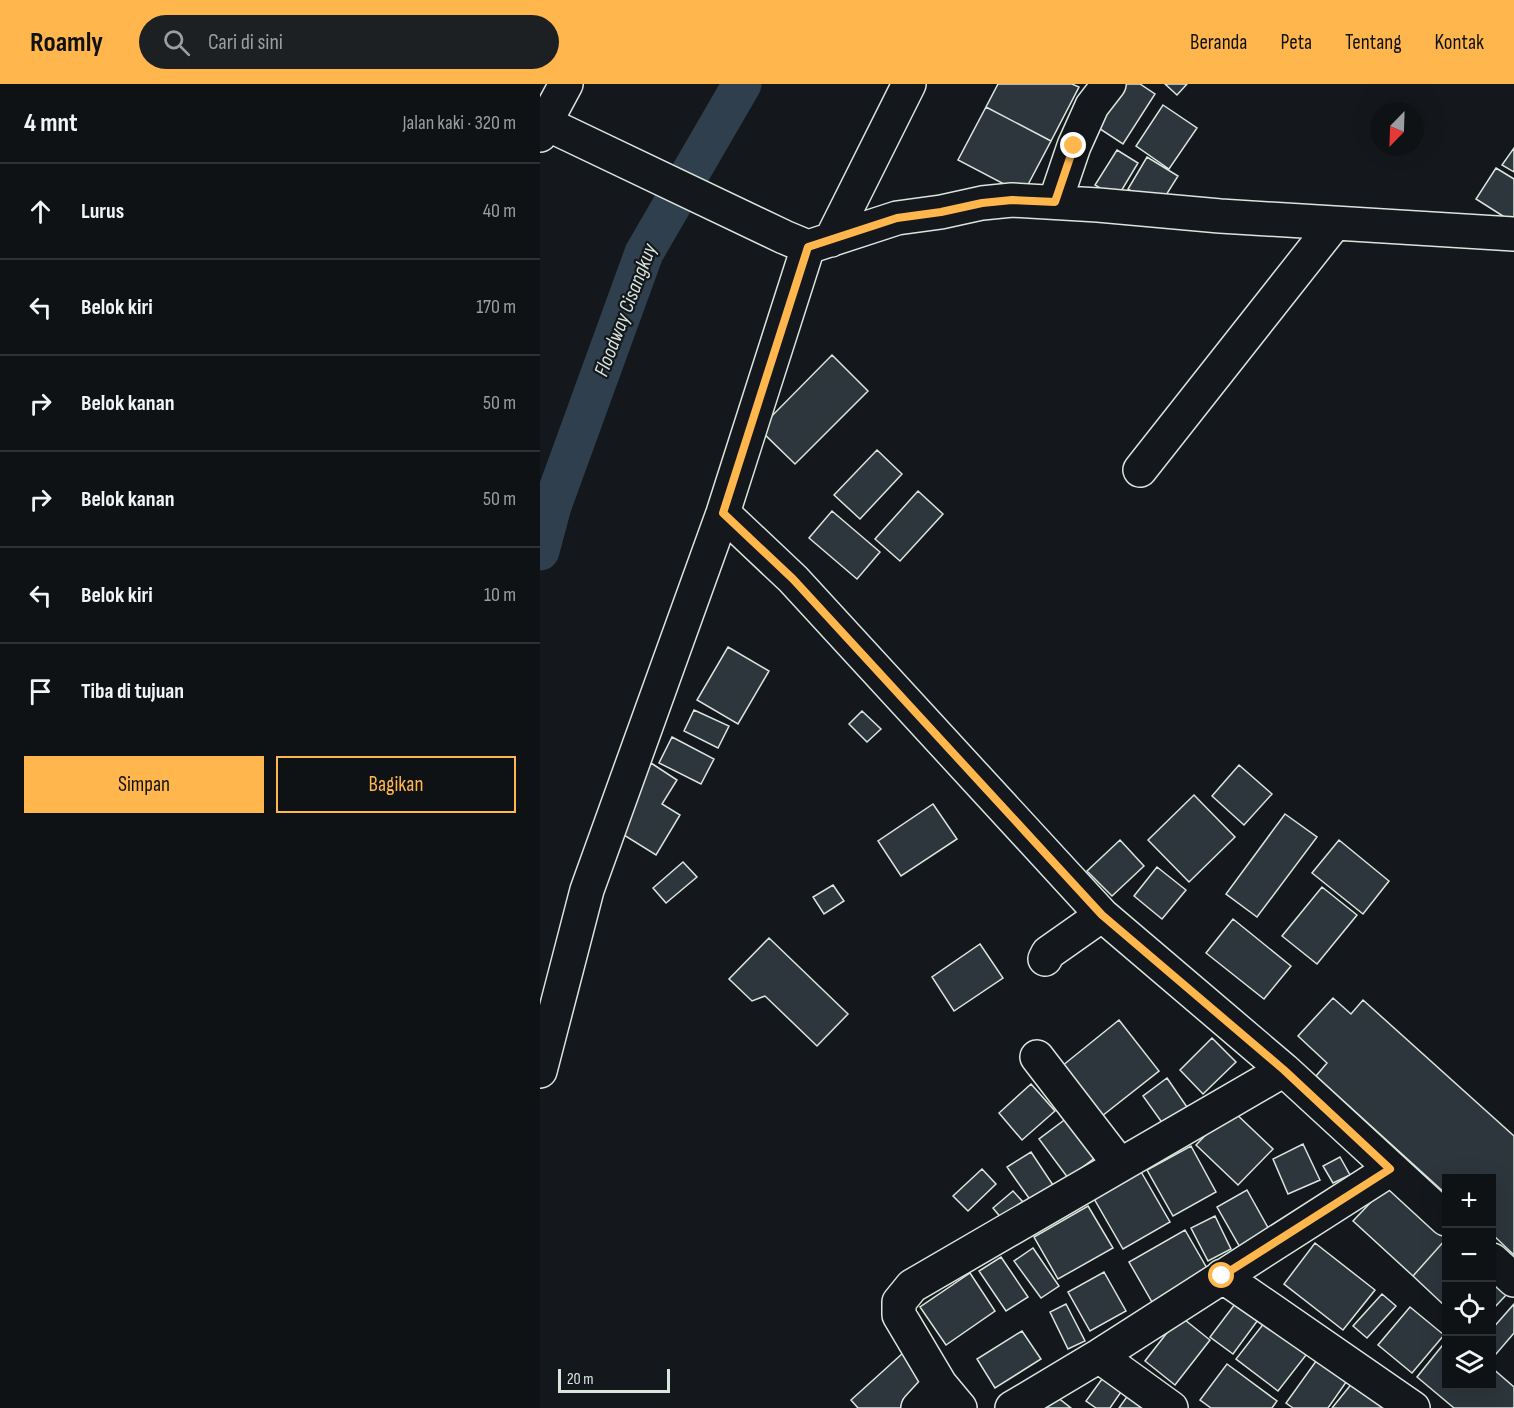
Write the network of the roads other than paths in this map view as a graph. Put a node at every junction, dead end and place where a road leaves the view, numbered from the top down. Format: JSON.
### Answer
{"nodes":[{"id":1,"x":566,"y":84,"type":"edge"},
{"id":2,"x":909,"y":84,"type":"edge"},
{"id":3,"x":1109,"y":84,"type":"edge"},
{"id":4,"x":548,"y":129,"type":"edge"},
{"id":5,"x":1055,"y":202,"type":"junction"},
{"id":6,"x":1334,"y":224,"type":"junction"},
{"id":7,"x":1514,"y":234,"type":"edge"},
{"id":8,"x":808,"y":241,"type":"junction"},
{"id":9,"x":1140,"y":470,"type":"dead end"},
{"id":10,"x":723,"y":513,"type":"junction"},
{"id":11,"x":1102,"y":915,"type":"junction"},
{"id":12,"x":1044,"y":959,"type":"dead end"},
{"id":13,"x":1037,"y":1057,"type":"dead end"},
{"id":14,"x":1284,"y":1070,"type":"junction"},
{"id":15,"x":540,"y":1071,"type":"edge"},
{"id":16,"x":1120,"y":1165,"type":"junction"},
{"id":17,"x":1390,"y":1169,"type":"junction"},
{"id":18,"x":1442,"y":1215,"type":"edge"},
{"id":19,"x":1496,"y":1264,"type":"edge"},
{"id":20,"x":1222,"y":1276,"type":"junction"},
{"id":21,"x":1514,"y":1280,"type":"edge"},
{"id":22,"x":1099,"y":1356,"type":"junction"},
{"id":23,"x":950,"y":1396,"type":"edge"},
{"id":24,"x":918,"y":1408,"type":"edge"},
{"id":25,"x":1012,"y":1408,"type":"edge"},
{"id":26,"x":1171,"y":1408,"type":"edge"},
{"id":27,"x":1413,"y":1408,"type":"edge"}],
"edges":[{"from":1,"to":4,"type":"street"},
{"from":2,"to":8,"type":"street"},
{"from":3,"to":5,"type":"street"},
{"from":4,"to":8,"type":"street"},
{"from":5,"to":6,"type":"street"},
{"from":5,"to":8,"type":"street"},
{"from":6,"to":7,"type":"street"},
{"from":6,"to":9,"type":"street"},
{"from":8,"to":10,"type":"street"},
{"from":10,"to":11,"type":"street"},
{"from":10,"to":15,"type":"street"},
{"from":11,"to":12,"type":"street"},
{"from":11,"to":14,"type":"street"},
{"from":13,"to":16,"type":"street"},
{"from":14,"to":16,"type":"street"},
{"from":14,"to":17,"type":"street"},
{"from":16,"to":23,"type":"street"},
{"from":17,"to":18,"type":"street"},
{"from":17,"to":20,"type":"street"},
{"from":19,"to":21,"type":"street"},
{"from":20,"to":22,"type":"street"},
{"from":20,"to":27,"type":"street"},
{"from":22,"to":25,"type":"street"},
{"from":22,"to":26,"type":"street"},
{"from":23,"to":24,"type":"street"}]}
